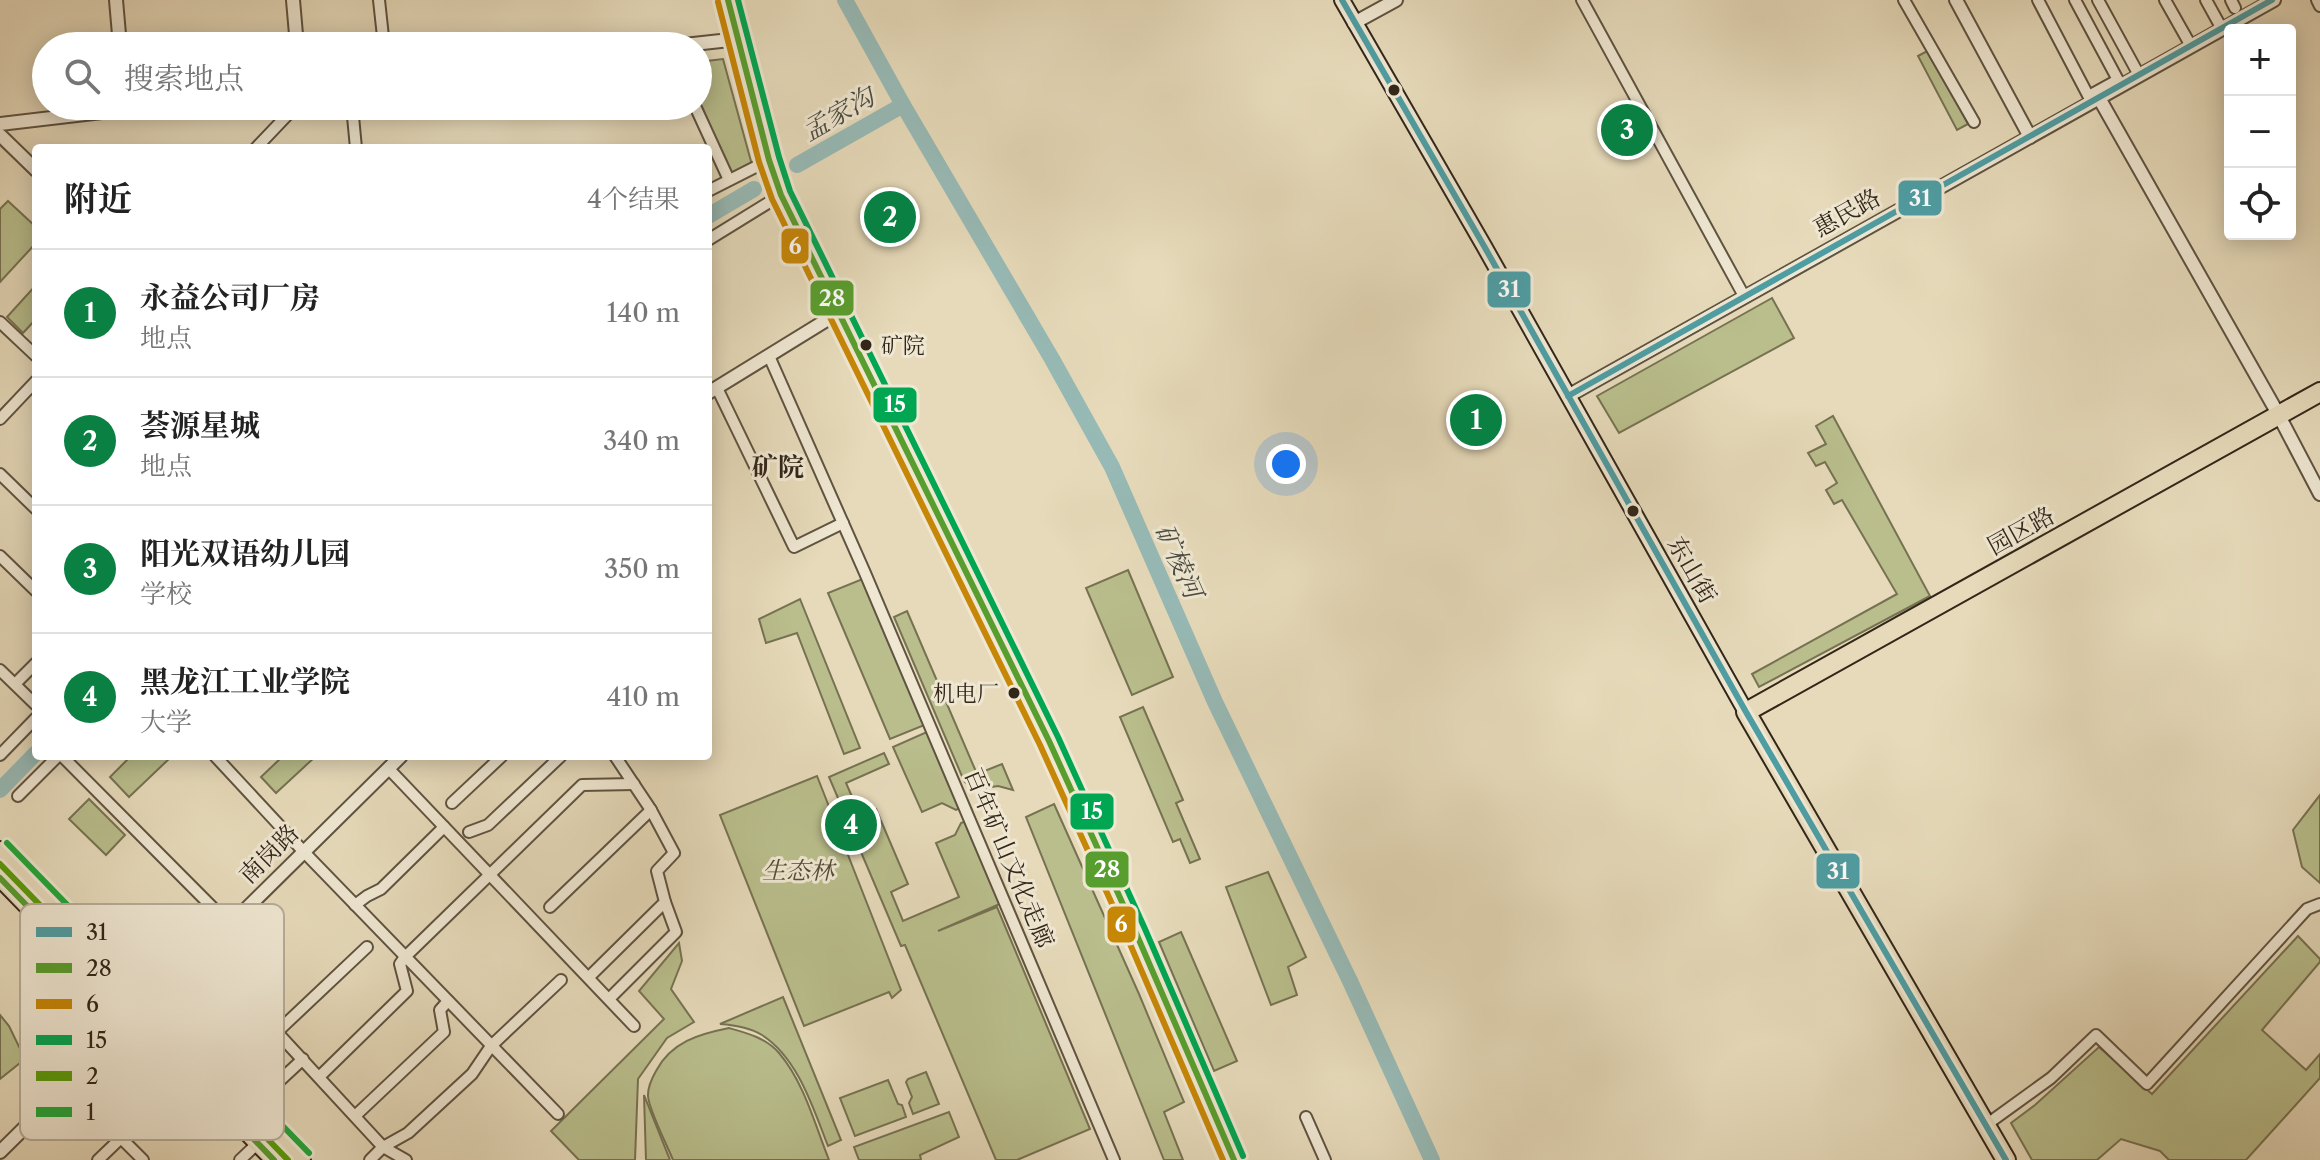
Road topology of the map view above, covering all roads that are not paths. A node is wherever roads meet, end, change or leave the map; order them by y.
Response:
1 (116, 0) edge
2 (293, 0) edge
3 (379, 0) edge
4 (728, 0) edge
5 (1342, 0) edge
6 (1396, 0) edge
7 (1582, 0) edge
8 (1904, 0) edge
9 (1956, 0) edge
10 (2038, 0) edge
11 (2075, 0) edge
12 (2098, 0) edge
13 (2165, 0) edge
14 (2206, 0) edge
15 (2273, 0) edge
16 (2317, 0) edge
17 (2320, 6) edge
18 (1354, 23) junction
19 (2222, 29) junction
20 (119, 32) edge
21 (296, 32) edge
22 (382, 32) edge
23 (739, 39) junction
24 (712, 42) edge
25 (2191, 46) junction
26 (2139, 75) junction
27 (2093, 98) junction
28 (46, 120) edge
29 (282, 120) edge
30 (353, 120) edge
31 (701, 120) edge
32 (1974, 122) dead end
33 (0, 127) edge
34 (2030, 137) junction
35 (260, 144) edge
36 (356, 144) edge
37 (711, 144) edge
38 (712, 146) edge
39 (769, 160) junction
40 (32, 165) edge
41 (729, 180) junction
42 (712, 189) edge
43 (781, 195) junction
44 (712, 238) edge
45 (1744, 296) junction
46 (838, 313) junction
47 (0, 322) edge
48 (32, 352) edge
49 (769, 356) junction
50 (32, 385) edge
51 (712, 391) edge
52 (2320, 392) edge
53 (1568, 396) junction
54 (2279, 415) junction
55 (0, 419) edge
56 (0, 474) edge
57 (2320, 494) edge
58 (32, 505) edge
59 (843, 523) junction
60 (0, 556) edge
61 (32, 587) edge
62 (32, 667) edge
63 (0, 670) edge
64 (15, 684) junction
65 (32, 701) edge
66 (1746, 712) junction
67 (32, 722) edge
68 (0, 755) edge
69 (56, 760) edge
70 (64, 760) edge
71 (219, 760) edge
72 (397, 760) edge
73 (498, 760) edge
74 (557, 760) edge
75 (618, 760) edge
76 (388, 768) junction
77 (634, 784) junction
78 (18, 796) dead end
79 (452, 803) dead end
80 (651, 810) junction
81 (444, 827) junction
82 (469, 832) dead end
83 (0, 850) edge
84 (304, 852) junction
85 (491, 875) junction
86 (0, 878) edge
87 (665, 902) junction
88 (25, 904) edge
89 (52, 904) edge
90 (209, 904) edge
91 (251, 904) edge
92 (2320, 904) edge
93 (355, 905) junction
94 (550, 907) dead end
95 (367, 947) dead end
96 (405, 957) junction
97 (589, 977) junction
98 (561, 980) dead end
99 (609, 999) junction
100 (448, 1001) junction
101 (284, 1025) edge
102 (634, 1026) dead end
103 (284, 1039) edge
104 (491, 1046) junction
105 (303, 1059) junction
106 (284, 1077) edge
107 (319, 1077) junction
108 (558, 1114) dead end
109 (355, 1116) junction
110 (1306, 1117) dead end
111 (1986, 1125) junction
112 (20, 1132) edge
113 (119, 1140) edge
114 (123, 1140) edge
115 (255, 1140) edge
116 (282, 1140) edge
117 (258, 1143) junction
118 (383, 1147) junction
119 (0, 1152) edge
120 (98, 1160) edge
121 (143, 1160) edge
122 (240, 1160) edge
123 (274, 1160) edge
124 (302, 1160) edge
125 (370, 1160) edge
126 (406, 1160) edge
127 (1114, 1160) edge
128 (1234, 1160) edge
129 (1325, 1160) edge
130 (2006, 1160) edge

1 - 20 street
2 - 21 street
3 - 22 street
4 - 23 street
5 - 18 main road, 东山街
6 - 18 street
7 - 45 street
8 - 32 street
9 - 34 street
10 - 27 street
11 - 27 street
12 - 26 street
13 - 25 street
14 - 19 street
15 - 19 street, 惠民路
16 - 17 street
18 - 53 main road, 东山街
19 - 25 street, 惠民路
23 - 24 street
23 - 39 street
25 - 26 street, 惠民路
26 - 27 street, 惠民路
27 - 34 street, 惠民路
27 - 54 street
28 - 33 street
29 - 35 street
30 - 36 street
31 - 37 street
33 - 40 street
34 - 45 street, 惠民路
38 - 41 street
39 - 41 street
39 - 43 street
41 - 42 street
43 - 44 street
43 - 46 street
45 - 53 street, 惠民路
46 - 49 street
46 - 128 street
47 - 48 street
49 - 51 street
49 - 59 street, 百年矿山文化走廊
50 - 55 street
51 - 59 street
52 - 54 highway, 园区路
53 - 66 main road, 东山街
54 - 57 street
54 - 66 highway, 园区路
56 - 58 street
59 - 127 street, 百年矿山文化走廊
60 - 61 street
62 - 64 street
63 - 64 street
64 - 65 street
66 - 111 highway, 东山街
67 - 68 street
69 - 78 street
70 - 90 street
71 - 84 street
72 - 76 street, 南岗路
73 - 79 street
74 - 82 street
75 - 77 street
76 - 81 street
76 - 84 street, 南岗路
77 - 80 street
77 - 85 street
80 - 87 street
80 - 94 street
81 - 85 street
81 - 93 street
83 - 89 main road
84 - 91 street, 南岗路
84 - 93 street
85 - 96 street
85 - 97 street
86 - 88 main road
87 - 97 street
87 - 99 street
92 - 111 street
93 - 96 street
95 - 101 street
96 - 100 street
96 - 107 street
97 - 99 street
98 - 104 street
99 - 102 street
100 - 104 street
100 - 109 street
103 - 105 street
104 - 108 street
104 - 118 street
105 - 106 street
105 - 107 street
107 - 109 street
109 - 118 street
110 - 129 street
111 - 130 highway, 东山街
112 - 119 street, 南岗路
113 - 120 street
114 - 121 street
115 - 117 main road
116 - 124 main road
117 - 122 street
117 - 123 main road
118 - 125 street
118 - 126 street

